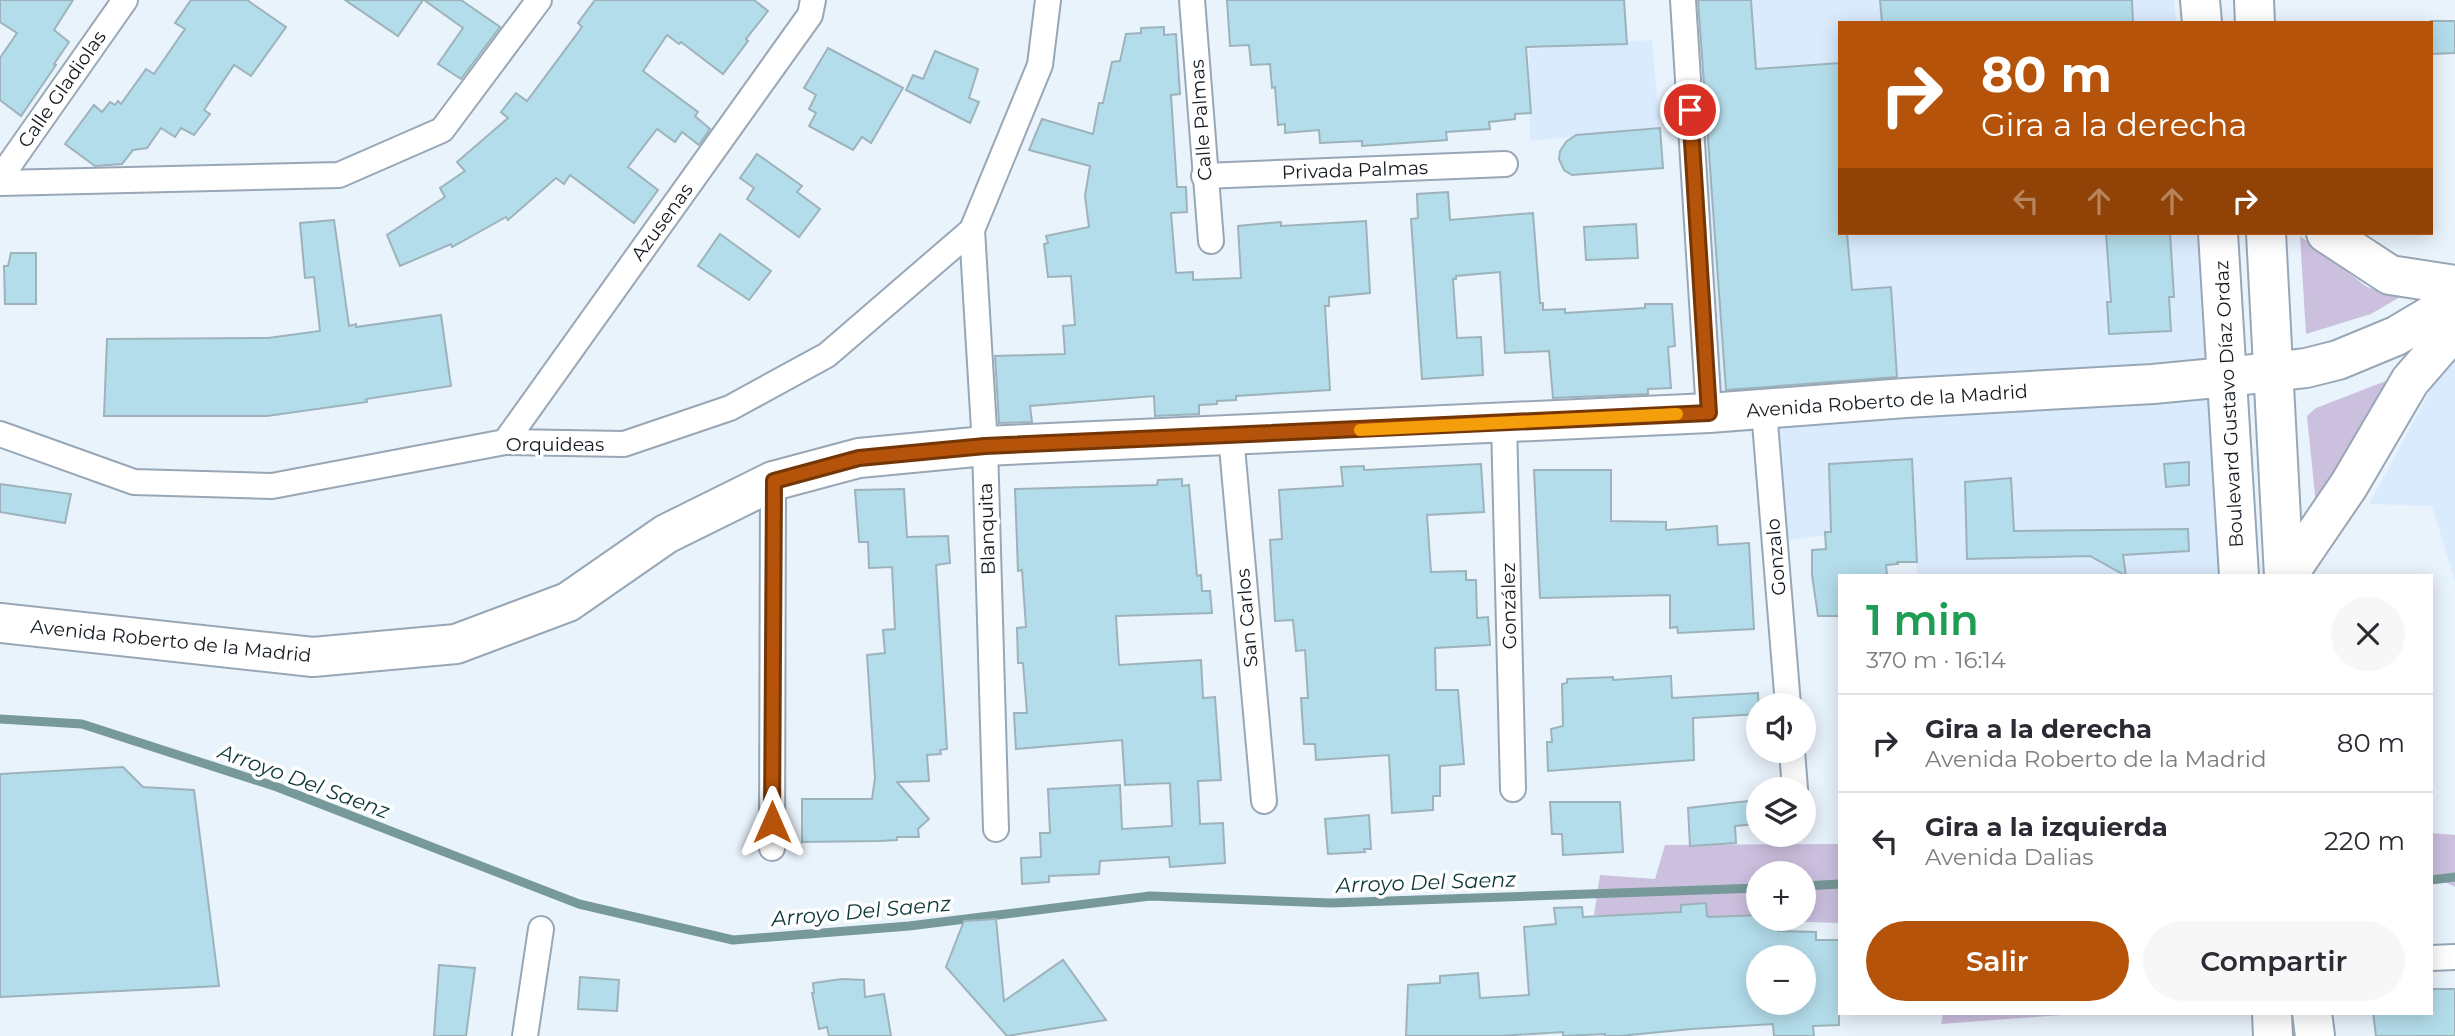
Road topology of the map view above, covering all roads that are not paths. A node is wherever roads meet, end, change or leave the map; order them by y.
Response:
1 (125, 0) edge
2 (539, 0) edge
3 (813, 0) edge
4 (1048, 0) edge
5 (1192, 0) edge
6 (1683, 0) edge
7 (2200, 0) edge
8 (2253, 0) edge
9 (2202, 21) edge
10 (2255, 21) edge
11 (1505, 164) dead end
12 (1204, 176) junction
13 (0, 180) edge
14 (972, 230) junction
15 (2218, 235) edge
16 (2266, 235) edge
17 (2329, 235) edge
18 (1211, 241) dead end
19 (2455, 285) edge
20 (2455, 300) edge
21 (2455, 329) edge
22 (2273, 372) junction
23 (2226, 377) junction
24 (1764, 410) junction
25 (1709, 413) junction
26 (1504, 423) junction
27 (0, 434) edge
28 (1231, 436) junction
29 (505, 442) junction
30 (985, 446) junction
31 (774, 481) junction
32 (2239, 574) edge
33 (2286, 574) edge
34 (2287, 574) edge
35 (0, 623) edge
36 (1787, 693) edge
37 (1513, 789) dead end
38 (1264, 801) dead end
39 (996, 829) dead end
40 (772, 848) dead end
41 (541, 929) dead end
42 (2455, 957) edge
43 (2433, 958) edge
44 (2272, 1015) edge
45 (2312, 1015) edge
46 (525, 1036) edge
47 (2273, 1036) edge
48 (2315, 1036) edge

1 - 13 street, Calle Gladiolas
2 - 13 street
3 - 29 street, Azusenas
4 - 14 street
5 - 12 street, Calle Palmas
6 - 25 street
7 - 9 main road
8 - 10 main road
11 - 12 street, Privada Palmas
12 - 18 street, Calle Palmas
14 - 29 street, Orquideas
14 - 30 street, Blanquita
15 - 23 main road, Boulevard Gustavo Díaz Ordaz
16 - 22 main road
17 - 19 main road
20 - 22 main road, Avenida Roberto de la Madrid
21 - 34 main road
22 - 23 main road, Avenida Roberto de la Madrid
22 - 33 main road
23 - 24 main road, Avenida Roberto de la Madrid
23 - 32 main road, Boulevard Gustavo Díaz Ordaz
24 - 25 main road, Avenida Roberto de la Madrid
24 - 36 street, Gonzalo
25 - 26 main road, Avenida Roberto de la Madrid
26 - 28 main road, Avenida Roberto de la Madrid
26 - 37 street, González
27 - 29 street, Orquideas
28 - 30 main road, Avenida Roberto de la Madrid
28 - 38 street, San Carlos
30 - 31 main road, Avenida Roberto de la Madrid
30 - 39 street, Blanquita
31 - 35 main road, Avenida Roberto de la Madrid
31 - 40 street
41 - 46 street
42 - 43 street
44 - 47 main road
45 - 48 main road

